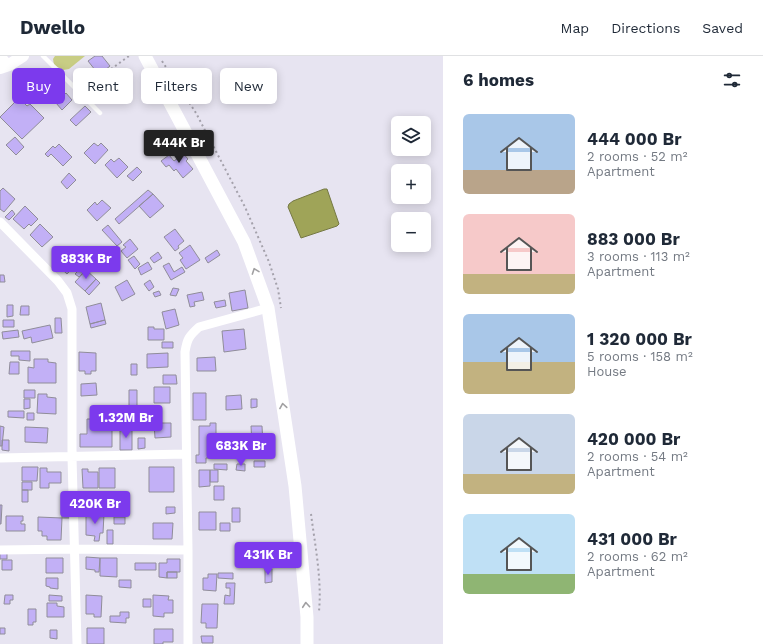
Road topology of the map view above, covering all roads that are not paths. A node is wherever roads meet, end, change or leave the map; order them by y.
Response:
1 (23, 56) edge
2 (43, 56) edge
3 (145, 56) edge
4 (3, 63) edge
5 (100, 113) dead end
6 (0, 222) edge
7 (268, 308) junction
8 (186, 454) junction
9 (72, 457) junction
10 (0, 458) edge
11 (74, 549) junction
12 (0, 550) edge
13 (188, 550) junction
14 (77, 644) edge
15 (188, 644) edge
16 (307, 644) edge

1 - 4 street
2 - 5 lane
7 -> 3 main road
6 - 9 street
7 - 8 street
16 -> 7 main road
8 - 9 street
8 - 13 street
9 - 10 street
9 - 11 street
11 - 12 street
11 - 13 street
11 - 14 street
13 - 15 street

